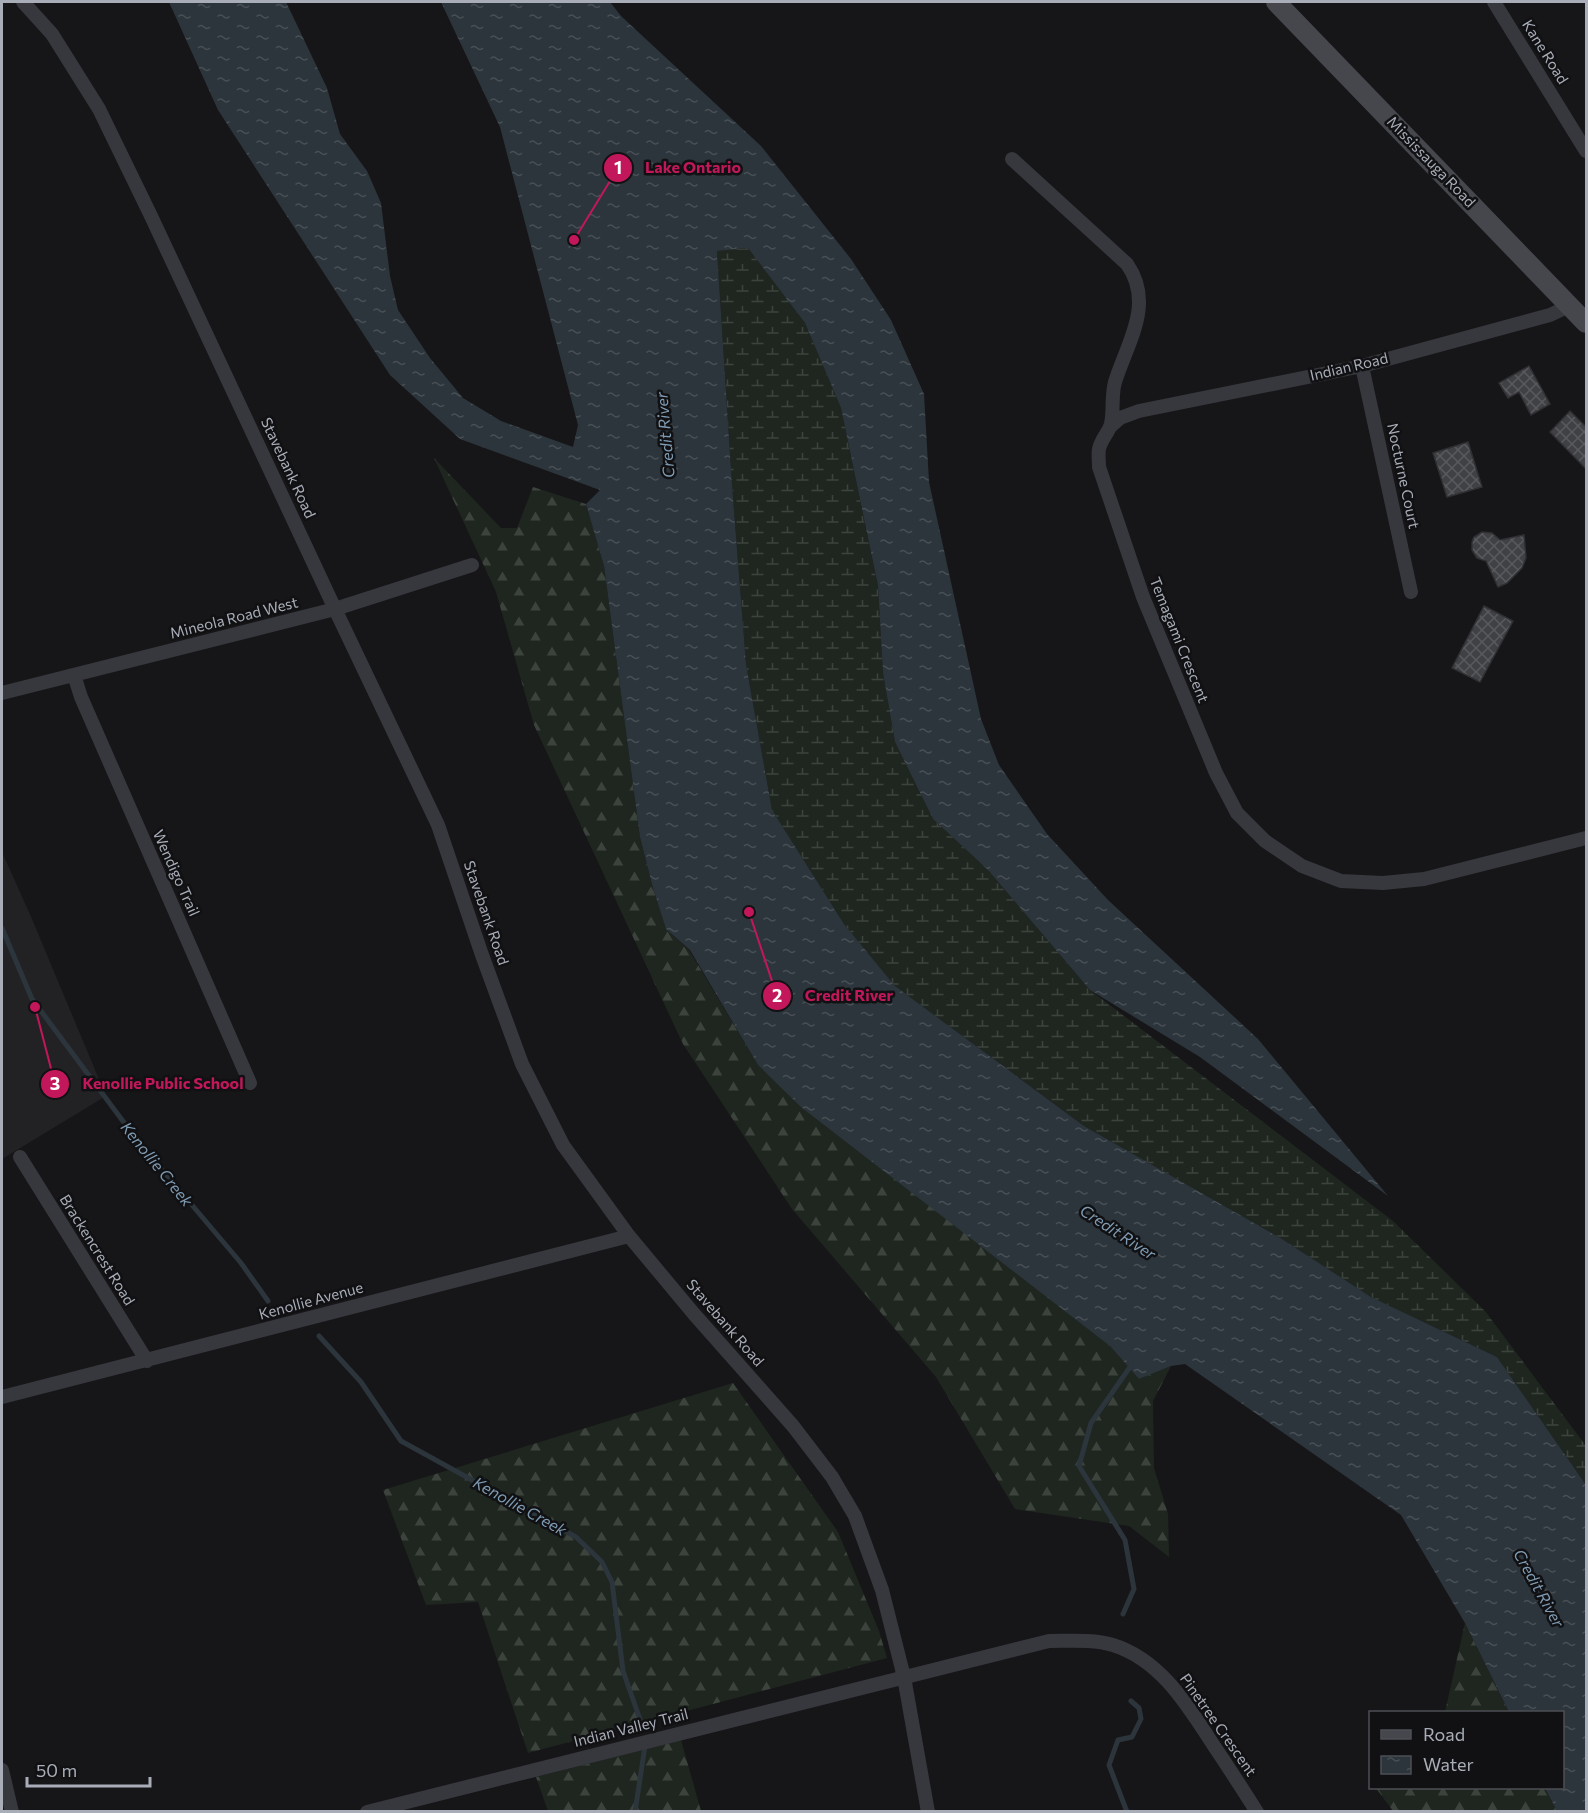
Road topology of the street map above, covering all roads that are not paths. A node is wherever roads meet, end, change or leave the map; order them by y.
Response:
1 (23, 2) edge
2 (1276, 2) edge
3 (1494, 2) edge
4 (1587, 151) edge
5 (1012, 159) dead end
6 (1578, 302) edge
7 (1587, 323) edge
8 (1362, 366) junction
9 (1111, 426) junction
10 (472, 566) dead end
11 (1411, 592) dead end
12 (335, 609) junction
13 (74, 675) junction
14 (2, 693) edge
15 (1587, 838) edge
16 (250, 1083) dead end
17 (20, 1157) dead end
18 (629, 1236) junction
19 (147, 1361) junction
20 (2, 1397) edge
21 (904, 1677) junction
22 (2, 1770) edge
23 (12, 1812) edge
24 (367, 1812) edge
25 (928, 1812) edge
26 (1257, 1812) edge

1 - 12 street, Stavebank Road
2 - 6 main road, Mississauga Road
3 - 4 street, Kane Road
5 - 9 street, Temagami Crescent
6 - 7 main road, Mississauga Road
6 - 8 street, Indian Road
8 - 9 street, Indian Road
8 - 11 street, Nocturne Court
9 - 15 street, Temagami Crescent
10 - 12 street, Mineola Road West
12 - 13 street, Mineola Road West
12 - 18 street, Stavebank Road
13 - 14 street, Mineola Road West
13 - 16 street, Wendigo Trail
17 - 19 street, Brackencrest Road
18 - 19 street, Kenollie Avenue
18 - 21 street, Stavebank Road
19 - 20 street, Kenollie Avenue
21 - 24 street, Indian Valley Trail
21 - 25 street, Stavebank Road
21 - 26 street, Pinetree Crescent
22 - 23 street

